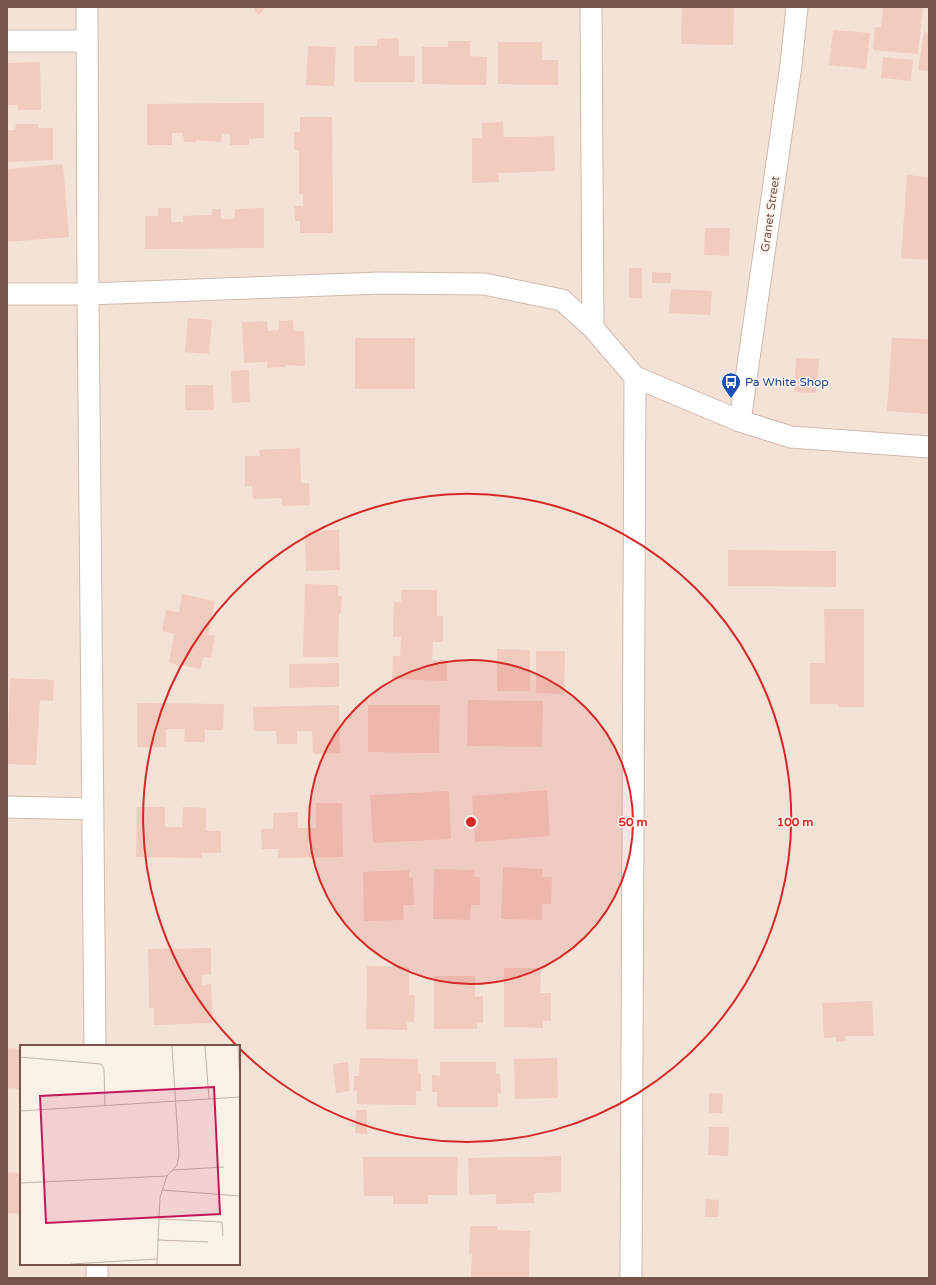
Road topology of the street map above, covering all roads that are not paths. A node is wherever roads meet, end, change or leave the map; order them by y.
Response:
1 (87, 7) edge
2 (591, 7) edge
3 (797, 7) edge
4 (7, 41) edge
5 (87, 41) junction
6 (7, 294) edge
7 (88, 294) junction
8 (593, 328) junction
9 (636, 377) junction
10 (740, 421) junction
11 (929, 447) edge
12 (7, 807) edge
13 (93, 809) junction
14 (95, 1045) edge
15 (97, 1265) edge
16 (97, 1278) edge
17 (631, 1278) edge

1 - 5 street
2 - 8 street
3 - 10 street, Granet Street
4 - 5 street
5 - 7 street
6 - 7 street
7 - 8 street
7 - 13 street
8 - 9 street
9 - 10 street
9 - 17 street
10 - 11 street
12 - 13 street
13 - 14 street
15 - 16 street

